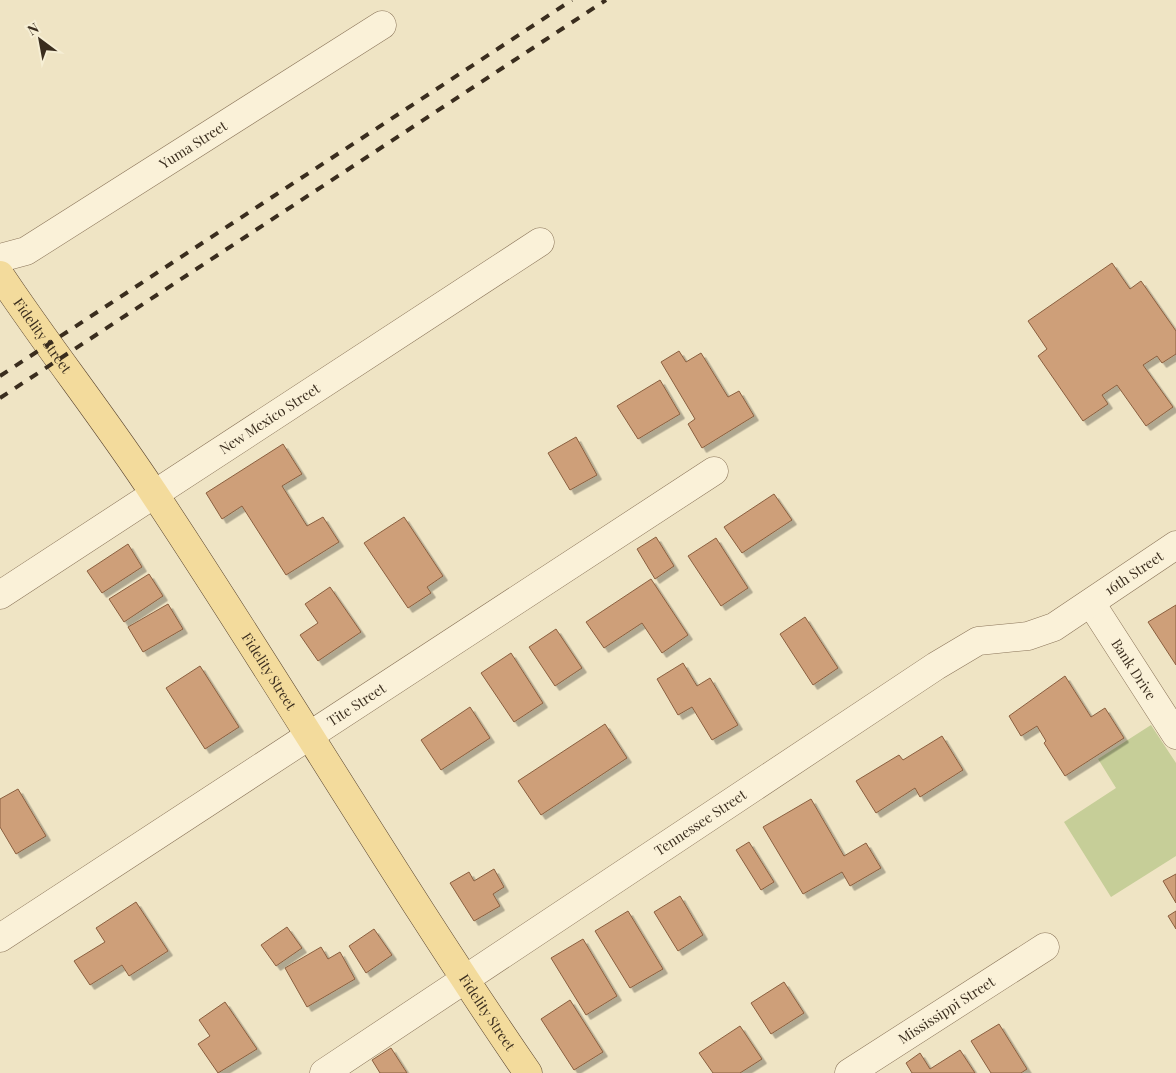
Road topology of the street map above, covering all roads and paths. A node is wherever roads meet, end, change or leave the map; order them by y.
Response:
1 (382, 25) dead end
2 (540, 242) dead end
3 (0, 258) edge
4 (0, 275) edge
5 (714, 471) dead end
6 (154, 493) junction
7 (1176, 545) edge
8 (0, 595) edge
9 (1090, 603) junction
10 (310, 735) junction
11 (1176, 735) edge
12 (0, 938) edge
13 (1045, 947) dead end
14 (465, 981) junction
15 (324, 1073) edge
16 (528, 1073) edge
17 (849, 1073) edge

1 - 3 street, Yuma Street
2 - 6 street, New Mexico Street
4 - 6 main road, Fidelity Street
5 - 10 street, Tite Street
6 - 8 street, New Mexico Street
6 - 10 main road, Fidelity Street
7 - 9 street, 16th Street
9 - 11 street, Bank Drive
9 - 14 street, Tennessee Street
10 - 12 street, Tite Street
10 - 14 main road, Fidelity Street
13 - 17 street, Mississippi Street
14 - 15 street, Tennessee Street
14 - 16 main road, Fidelity Street

